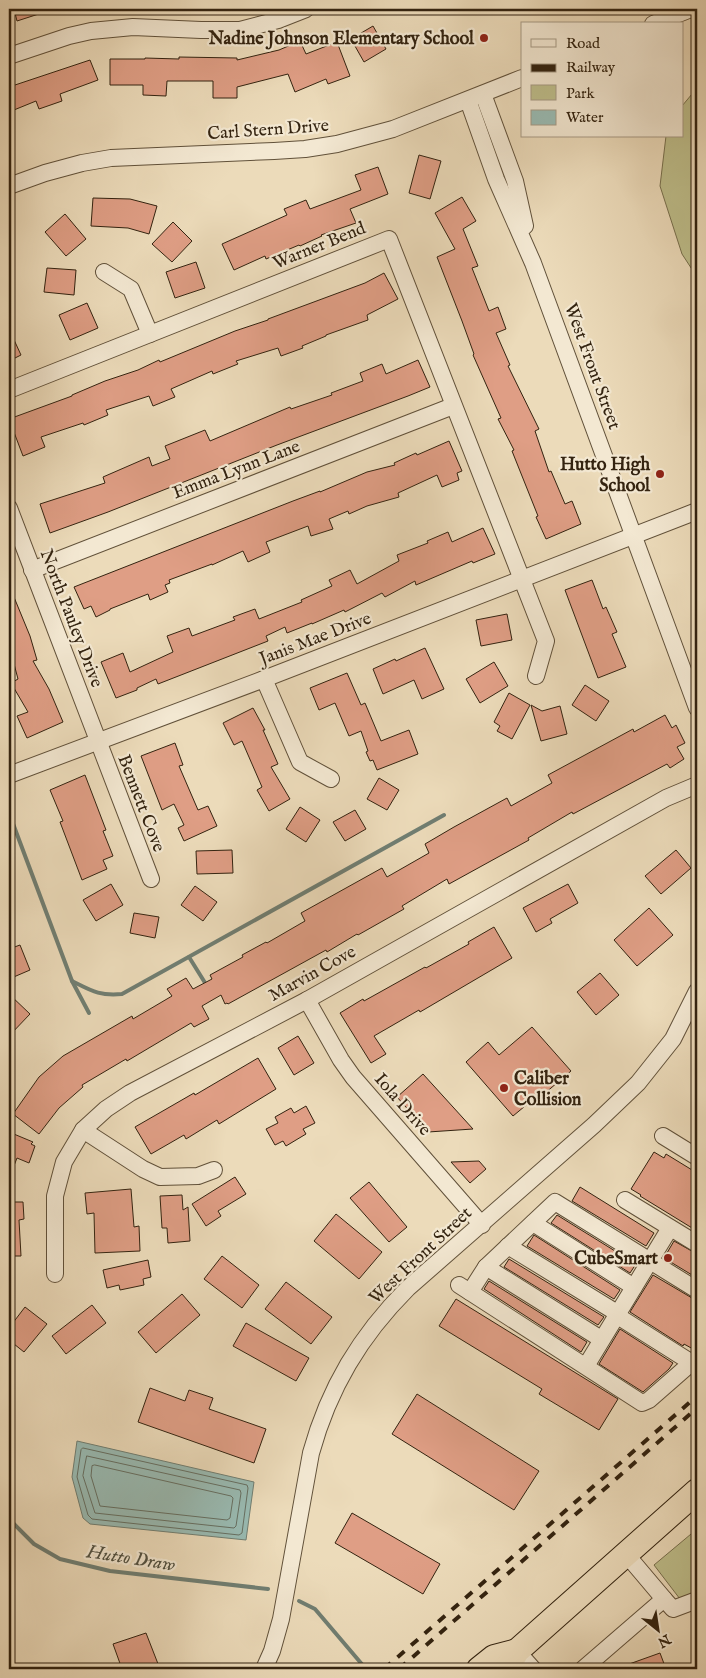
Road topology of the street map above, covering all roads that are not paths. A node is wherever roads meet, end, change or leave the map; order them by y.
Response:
1 (306, 9) edge
2 (691, 9) edge
3 (658, 22) edge
4 (9, 56) edge
5 (521, 78) edge
6 (484, 94) junction
7 (468, 100) junction
8 (9, 186) edge
9 (533, 262) junction
10 (104, 272) dead end
11 (150, 334) junction
12 (9, 390) edge
13 (453, 406) junction
14 (9, 508) edge
15 (697, 511) edge
16 (635, 536) junction
17 (32, 570) junction
18 (521, 579) junction
19 (536, 676) dead end
20 (264, 679) junction
21 (697, 708) edge
22 (97, 742) junction
23 (9, 775) edge
24 (331, 779) dead end
25 (697, 785) edge
26 (150, 879) dead end
27 (697, 991) edge
28 (307, 1000) junction
29 (83, 1130) junction
30 (663, 1136) dead end
31 (697, 1157) edge
32 (214, 1170) dead end
33 (624, 1200) dead end
34 (533, 1223) junction
35 (482, 1225) junction
36 (670, 1228) junction
37 (697, 1244) edge
38 (508, 1246) junction
39 (649, 1261) junction
40 (486, 1267) junction
41 (55, 1274) dead end
42 (634, 1286) junction
43 (697, 1290) edge
44 (617, 1314) junction
45 (601, 1339) junction
46 (694, 1361) edge
47 (586, 1366) junction
48 (697, 1492) edge
49 (626, 1554) junction
50 (664, 1599) junction
51 (697, 1600) edge
52 (512, 1660) edge
53 (264, 1669) edge
54 (479, 1669) edge
55 (533, 1669) edge
56 (582, 1669) edge

1 - 4 street
2 - 3 street
5 - 6 street, Carl Stern Drive
6 - 7 street, Carl Stern Drive
6 - 9 street, West Front Street
7 - 8 street, Carl Stern Drive
7 - 9 street, West Front Street
9 - 16 street, West Front Street
10 - 11 street
11 - 12 street, Warner Bend
11 - 13 street, Warner Bend
13 - 17 street, Emma Lynn Lane
13 - 18 street, Warner Bend
14 - 17 street, North Pauley Drive
15 - 16 street, Janis Mae Drive
16 - 18 street, Janis Mae Drive
16 - 21 street, West Front Street
17 - 22 street, North Pauley Drive
18 - 19 street, Warner Bend
18 - 20 street, Janis Mae Drive
20 - 22 street, Janis Mae Drive
20 - 24 street
22 - 23 street, Janis Mae Drive
22 - 26 street, Bennett Cove
25 - 28 street, Marvin Cove
27 - 35 street, West Front Street
28 - 29 street, Marvin Cove
28 - 35 street, Iola Drive
29 - 32 street
29 - 41 street, Marvin Cove
30 - 31 street
33 - 36 street
34 - 38 street
34 - 39 street
34 - 42 street
35 - 53 street, West Front Street
36 - 37 street
36 - 39 street
38 - 40 street
38 - 44 street
39 - 42 street
39 - 43 street
40 - 45 street
40 - 47 street
42 - 44 street
44 - 45 street
44 - 46 street
45 - 47 street
46 - 47 street
48 - 49 highway
49 - 50 street
49 - 52 highway
50 - 51 street
50 - 56 street
52 - 54 highway
52 - 55 street

